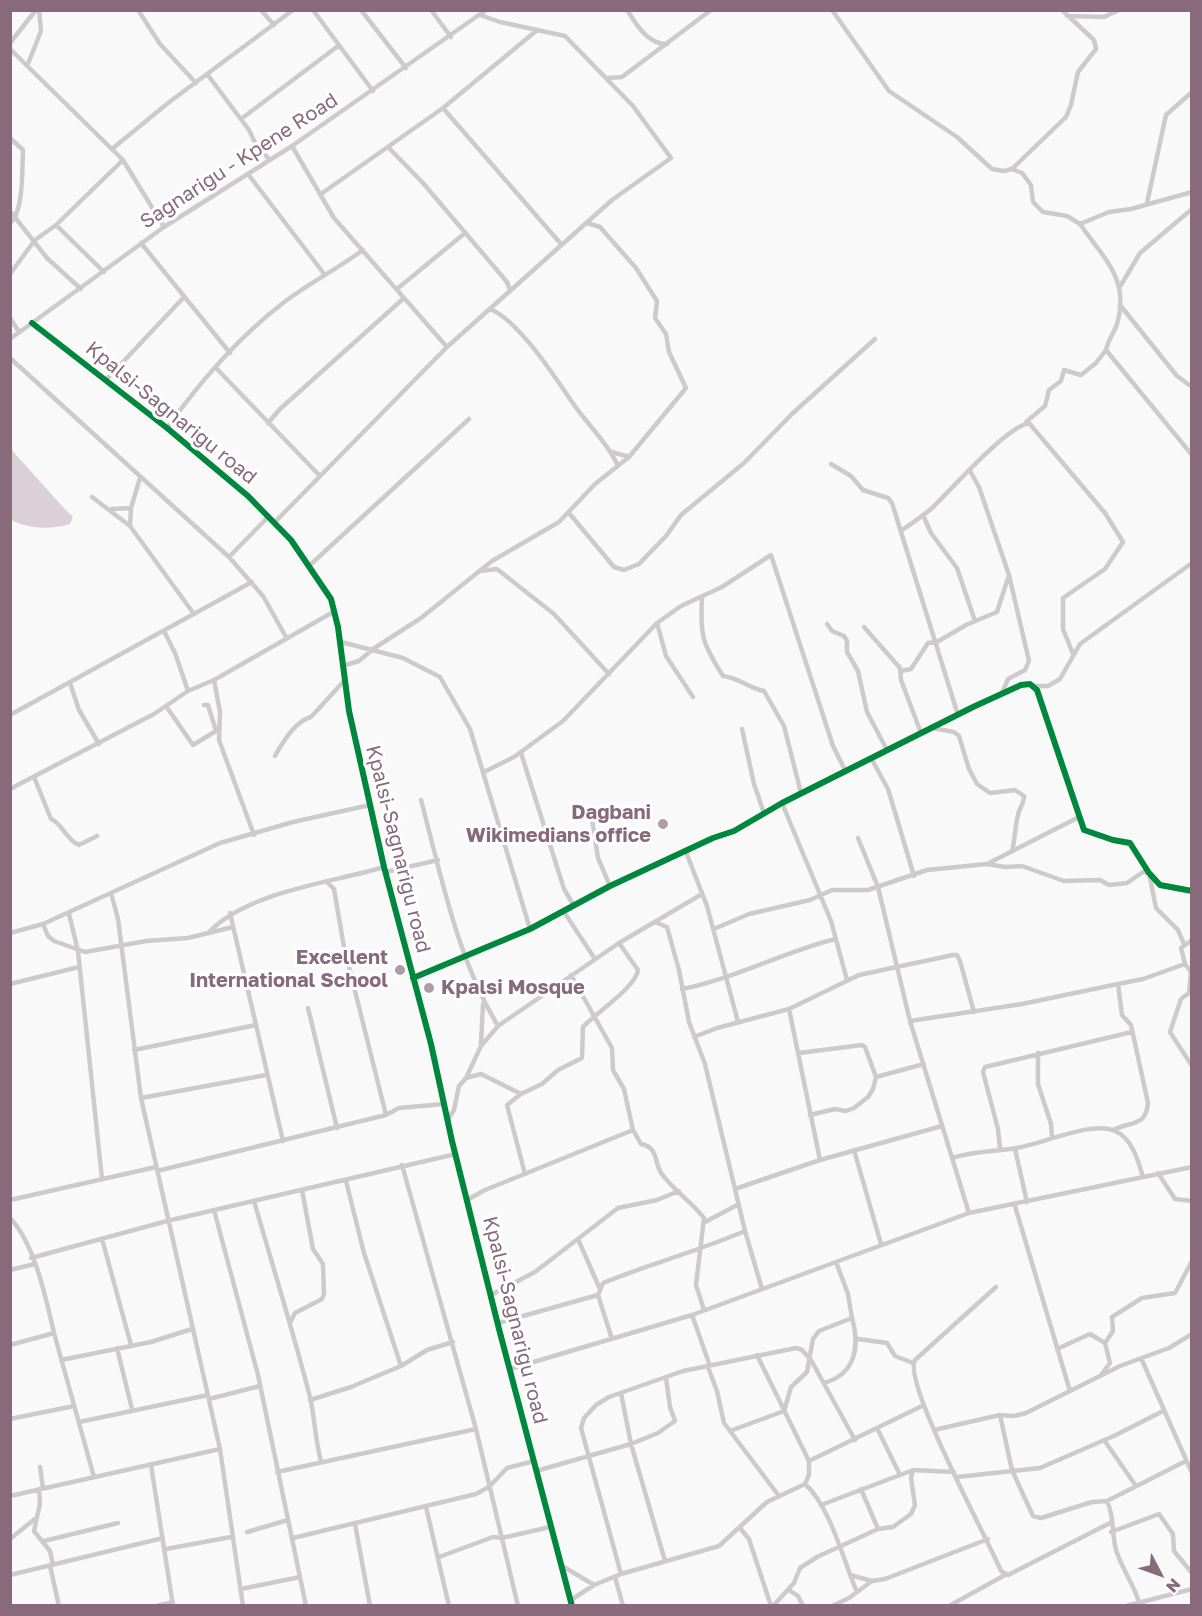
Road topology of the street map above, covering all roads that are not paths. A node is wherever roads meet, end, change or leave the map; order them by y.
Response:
1 (37, 10) edge
2 (138, 10) edge
3 (261, 10) edge
4 (293, 10) edge
5 (313, 10) edge
6 (361, 10) edge
7 (431, 10) edge
8 (486, 10) edge
9 (627, 10) edge
10 (711, 10) edge
11 (832, 10) edge
12 (1062, 10) edge
13 (1119, 10) edge
14 (480, 15) junction
15 (1066, 15) junction
16 (274, 25) junction
17 (537, 31) junction
18 (451, 36) junction
19 (10, 43) edge
20 (668, 44) junction
21 (338, 46) junction
22 (10, 49) edge
23 (28, 64) junction
24 (406, 68) junction
25 (207, 74) junction
26 (608, 78) junction
27 (196, 83) junction
28 (373, 91) junction
29 (1191, 92) edge
30 (442, 108) junction
31 (241, 119) junction
32 (10, 138) edge
33 (291, 146) junction
34 (389, 148) junction
35 (112, 149) junction
36 (123, 160) junction
37 (270, 160) junction
38 (1012, 169) junction
39 (248, 174) junction
40 (1191, 192) edge
41 (321, 194) junction
42 (1147, 204) junction
43 (1191, 209) edge
44 (10, 211) edge
45 (17, 218) junction
46 (10, 223) edge
47 (586, 223) junction
48 (1080, 224) junction
49 (56, 225) junction
50 (164, 227) junction
51 (465, 233) junction
52 (35, 240) junction
53 (141, 243) junction
54 (561, 244) junction
55 (363, 250) junction
56 (104, 272) junction
57 (10, 274) edge
58 (325, 275) junction
59 (1120, 285) junction
60 (81, 289) junction
61 (397, 289) junction
62 (510, 290) junction
63 (183, 297) junction
64 (404, 298) junction
65 (1120, 304) junction
66 (490, 309) junction
67 (10, 318) edge
68 (32, 323) junction
69 (19, 332) junction
70 (10, 339) edge
71 (875, 339) dead end
72 (447, 347) junction
73 (1106, 350) junction
74 (230, 353) junction
75 (10, 358) edge
76 (216, 369) junction
77 (106, 380) junction
78 (1191, 387) edge
79 (469, 419) dead end
80 (268, 423) junction
81 (1024, 424) junction
82 (167, 428) junction
83 (1191, 451) edge
84 (612, 452) junction
85 (629, 457) junction
86 (831, 465) dead end
87 (618, 466) junction
88 (970, 471) junction
89 (320, 476) junction
90 (140, 478) junction
91 (92, 497) dead end
92 (106, 508) junction
93 (131, 508) junction
94 (569, 513) junction
95 (923, 515) junction
96 (269, 516) junction
97 (275, 522) junction
98 (130, 526) junction
99 (902, 530) junction
100 (229, 558) junction
101 (1191, 563) edge
102 (310, 565) junction
103 (477, 572) junction
104 (1009, 575) junction
105 (252, 582) junction
106 (702, 597) junction
107 (335, 610) junction
108 (194, 614) junction
109 (975, 621) junction
110 (657, 622) junction
111 (827, 624) dead end
112 (864, 627) dead end
113 (164, 631) junction
114 (286, 637) junction
115 (340, 642) junction
116 (937, 642) junction
117 (370, 651) junction
118 (1072, 654) junction
119 (342, 666) junction
120 (902, 671) junction
121 (609, 674) junction
122 (214, 680) junction
123 (344, 681) junction
124 (70, 683) junction
125 (1034, 686) junction
126 (188, 691) junction
127 (1002, 693) junction
128 (693, 697) dead end
129 (166, 705) junction
130 (204, 705) dead end
131 (10, 715) edge
132 (958, 715) junction
133 (932, 728) junction
134 (742, 729) dead end
135 (921, 733) junction
136 (99, 744) junction
137 (887, 750) junction
138 (521, 753) junction
139 (275, 756) dead end
140 (871, 758) junction
141 (845, 770) junction
142 (484, 772) junction
143 (34, 777) junction
144 (10, 789) edge
145 (801, 793) junction
146 (421, 800) dead end
147 (782, 803) junction
148 (370, 805) junction
149 (764, 813) junction
150 (1079, 817) junction
151 (592, 819) dead end
152 (254, 834) junction
153 (97, 836) dead end
154 (858, 838) dead end
155 (1012, 851) junction
156 (686, 852) junction
157 (438, 860) junction
158 (987, 864) junction
159 (385, 869) junction
160 (1149, 873) junction
161 (914, 876) junction
162 (337, 881) junction
163 (327, 882) junction
164 (610, 886) junction
165 (878, 887) junction
166 (334, 889) junction
167 (1191, 891) edge
168 (111, 893) junction
169 (821, 893) junction
170 (702, 894) junction
171 (574, 906) junction
172 (564, 912) junction
173 (230, 913) junction
174 (69, 914) junction
175 (655, 922) junction
176 (43, 924) junction
177 (233, 927) junction
178 (530, 929) junction
179 (714, 929) junction
180 (208, 932) junction
181 (10, 933) edge
182 (835, 939) junction
183 (1191, 940) edge
184 (619, 943) junction
185 (1184, 944) junction
186 (120, 946) junction
187 (78, 951) junction
188 (465, 954) junction
189 (595, 959) junction
190 (1185, 964) junction
191 (898, 966) junction
192 (79, 967) junction
193 (726, 974) junction
194 (571, 975) junction
195 (412, 978) junction
196 (847, 980) junction
197 (10, 984) edge
198 (1118, 984) junction
199 (682, 989) junction
200 (483, 1002) junction
201 (308, 1008) dead end
202 (789, 1010) junction
203 (974, 1012) junction
204 (594, 1017) junction
205 (910, 1021) junction
206 (738, 1022) junction
207 (256, 1025) junction
208 (498, 1026) junction
209 (1132, 1032) junction
210 (694, 1037) junction
211 (481, 1046) junction
212 (134, 1050) junction
213 (799, 1053) junction
214 (1038, 1053) junction
215 (924, 1064) junction
216 (1191, 1066) edge
217 (266, 1075) junction
218 (876, 1077) junction
219 (466, 1078) junction
220 (521, 1094) junction
221 (141, 1098) junction
222 (444, 1104) junction
223 (386, 1115) junction
224 (810, 1115) junction
225 (448, 1120) junction
226 (942, 1126) junction
227 (338, 1128) junction
228 (633, 1130) junction
229 (1113, 1130) junction
230 (1053, 1137) junction
231 (283, 1141) junction
232 (1000, 1148) junction
233 (1015, 1149) junction
234 (854, 1150) junction
235 (456, 1154) junction
236 (952, 1158) junction
237 (820, 1160) junction
238 (402, 1166) junction
239 (1191, 1167) edge
240 (156, 1169) junction
241 (1158, 1173) junction
242 (525, 1174) junction
243 (1143, 1176) junction
244 (102, 1179) junction
245 (346, 1181) junction
246 (735, 1189) junction
247 (302, 1190) junction
248 (679, 1191) junction
249 (10, 1200) edge
250 (467, 1200) junction
251 (254, 1201) junction
252 (1191, 1201) edge
253 (1027, 1202) junction
254 (739, 1204) junction
255 (1015, 1206) junction
256 (214, 1210) junction
257 (969, 1213) junction
258 (10, 1218) edge
259 (167, 1221) junction
260 (705, 1222) junction
261 (745, 1230) junction
262 (102, 1239) junction
263 (578, 1239) junction
264 (881, 1244) junction
265 (698, 1251) junction
266 (31, 1258) junction
267 (1191, 1261) edge
268 (836, 1262) junction
269 (35, 1264) junction
270 (10, 1270) edge
271 (599, 1287) junction
272 (996, 1287) dead end
273 (762, 1289) junction
274 (491, 1295) junction
275 (598, 1295) junction
276 (704, 1310) junction
277 (692, 1315) junction
278 (852, 1318) junction
279 (291, 1322) junction
280 (498, 1323) junction
281 (192, 1329) junction
282 (54, 1334) junction
283 (1191, 1334) edge
284 (612, 1339) junction
285 (858, 1339) junction
286 (453, 1342) junction
287 (1105, 1343) junction
288 (10, 1345) edge
289 (131, 1346) junction
290 (117, 1348) junction
291 (1057, 1349) junction
292 (757, 1355) junction
293 (1141, 1358) junction
294 (61, 1360) junction
295 (811, 1360) junction
296 (913, 1363) junction
297 (401, 1366) junction
298 (709, 1366) junction
299 (510, 1369) junction
300 (1100, 1377) junction
301 (666, 1378) junction
302 (824, 1383) junction
303 (260, 1386) junction
304 (1070, 1391) junction
305 (621, 1393) junction
306 (209, 1397) junction
307 (310, 1400) junction
308 (74, 1406) junction
309 (922, 1406) junction
310 (132, 1409) junction
311 (784, 1411) junction
312 (1163, 1411) junction
313 (1000, 1415) junction
314 (10, 1419) edge
315 (79, 1422) junction
316 (877, 1428) junction
317 (476, 1429) junction
318 (934, 1430) junction
319 (730, 1431) junction
320 (855, 1440) junction
321 (1104, 1440) junction
322 (631, 1444) junction
323 (220, 1449) junction
324 (588, 1455) junction
325 (321, 1461) junction
326 (534, 1461) junction
327 (809, 1461) junction
328 (1186, 1461) junction
329 (151, 1465) junction
330 (40, 1467) dead end
331 (913, 1470) junction
332 (1012, 1470) junction
333 (536, 1471) junction
334 (277, 1472) junction
335 (954, 1472) junction
336 (1191, 1473) edge
337 (900, 1475) junction
338 (94, 1477) junction
339 (957, 1477) junction
340 (805, 1484) junction
341 (1136, 1486) junction
342 (489, 1487) junction
343 (41, 1488) junction
344 (861, 1489) junction
345 (10, 1496) edge
346 (779, 1496) junction
347 (1107, 1501) junction
348 (821, 1506) junction
349 (426, 1507) junction
350 (37, 1517) junction
351 (288, 1520) junction
352 (1112, 1522) junction
353 (118, 1523) dead end
354 (355, 1524) junction
355 (550, 1527) junction
356 (740, 1528) junction
357 (878, 1529) junction
358 (247, 1532) dead end
359 (1111, 1532) junction
360 (231, 1537) junction
361 (163, 1538) junction
362 (292, 1538) junction
363 (502, 1538) junction
364 (10, 1539) edge
365 (988, 1539) junction
366 (44, 1541) junction
367 (839, 1547) junction
368 (166, 1549) junction
369 (439, 1557) junction
370 (665, 1562) junction
371 (52, 1566) junction
372 (564, 1567) junction
373 (1191, 1573) edge
374 (621, 1574) junction
375 (10, 1575) edge
376 (850, 1575) junction
377 (1005, 1575) junction
378 (300, 1577) junction
379 (615, 1577) junction
380 (872, 1581) junction
381 (594, 1585) junction
382 (1191, 1588) edge
383 (241, 1589) junction
384 (789, 1590) junction
385 (856, 1590) junction
386 (1158, 1597) junction
387 (572, 1602) edge
388 (1139, 1602) junction
389 (173, 1604) edge
390 (59, 1605) edge
391 (156, 1605) edge
392 (243, 1605) edge
393 (306, 1605) edge
394 (370, 1605) edge
395 (450, 1605) edge
396 (518, 1605) edge
397 (623, 1605) edge
398 (772, 1605) edge
399 (803, 1605) edge
400 (834, 1605) edge
401 (949, 1605) edge
402 (1126, 1605) edge
403 (1160, 1605) edge

1 - 19 street
1 - 23 street
2 - 27 street
3 - 16 street
4 - 16 street
5 - 21 street
6 - 24 street
7 - 18 street
8 - 14 street, Sagnarigu - Kpene Road
9 - 20 street
10 - 20 street
11 - 38 street
12 - 15 street
13 - 15 street
14 - 17 street
14 - 18 street, Sagnarigu - Kpene Road
15 - 38 street
16 - 25 street
17 - 26 street
17 - 30 street
18 - 24 street, Sagnarigu - Kpene Road
20 - 26 street
21 - 28 street
21 - 31 street
22 - 23 street
23 - 35 street
24 - 28 street, Sagnarigu - Kpene Road
25 - 27 street
25 - 31 street
26 - 47 street
27 - 35 street
28 - 33 street, Sagnarigu - Kpene Road
29 - 42 street
30 - 34 street
30 - 54 street
31 - 37 street
32 - 45 street
33 - 37 street, Sagnarigu - Kpene Road
33 - 41 street
34 - 41 street
34 - 51 street
35 - 36 street
36 - 49 street
36 - 50 street
37 - 39 street, Sagnarigu - Kpene Road
38 - 48 street
39 - 50 street, Sagnarigu - Kpene Road
39 - 58 street
40 - 42 street
41 - 55 street
42 - 48 street
43 - 59 street
44 - 45 street
45 - 46 street
45 - 52 street
47 - 54 street
47 - 85 street
48 - 59 street
49 - 52 street
49 - 56 street
50 - 53 street, Sagnarigu - Kpene Road
51 - 61 street
51 - 62 street
52 - 57 street
52 - 60 street
53 - 56 street, Sagnarigu - Kpene Road
53 - 63 street
54 - 62 street
55 - 58 street
55 - 61 street
56 - 60 street, Sagnarigu - Kpene Road
58 - 74 street
59 - 65 street
60 - 68 street, Sagnarigu - Kpene Road
61 - 64 street
62 - 66 street
63 - 74 street
63 - 77 street
64 - 72 street
64 - 80 street
65 - 73 street
65 - 78 street
66 - 72 street
66 - 84 street
67 - 69 street
68 - 69 street, Sagnarigu - Kpene Road
68 - 77 street, Kpalsi-Sagnarigu road
69 - 70 street, Sagnarigu - Kpene Road
71 - 94 street
72 - 89 street
73 - 81 street
73 - 83 street
74 - 76 street
75 - 90 street
76 - 80 street
76 - 82 street
77 - 82 street, Kpalsi-Sagnarigu road
79 - 102 street
80 - 89 street
81 - 88 street
81 - 118 street
82 - 96 street, Kpalsi-Sagnarigu road
84 - 85 street
84 - 87 street
85 - 87 street
86 - 99 street
87 - 94 street
88 - 95 street
88 - 104 street
89 - 97 street
90 - 93 street
90 - 100 street
91 - 92 street
92 - 93 street
92 - 98 street
93 - 98 street
94 - 103 street
95 - 99 street
95 - 109 street
96 - 97 street, Kpalsi-Sagnarigu road
96 - 100 street
97 - 102 street, Kpalsi-Sagnarigu road
98 - 108 street
99 - 116 street
100 - 105 street
101 - 118 street
102 - 107 street, Kpalsi-Sagnarigu road
103 - 117 street
103 - 121 street
104 - 109 street
104 - 127 street
105 - 108 street
105 - 114 street
106 - 110 street
106 - 141 street
106 - 145 street
107 - 114 street
107 - 115 street, Kpalsi-Sagnarigu road
108 - 113 street
109 - 116 street
110 - 121 street
110 - 128 street
111 - 137 street
112 - 120 street
113 - 124 street
113 - 126 street
114 - 122 street
115 - 117 street
115 - 119 street, Kpalsi-Sagnarigu road
116 - 120 street
116 - 132 street
117 - 119 street
117 - 142 street
118 - 125 street
119 - 123 street, Kpalsi-Sagnarigu road
120 - 135 street
121 - 138 street
122 - 126 street
122 - 152 street
123 - 139 street
123 - 148 street, Kpalsi-Sagnarigu road
124 - 131 street
124 - 136 street
125 - 127 street
125 - 150 street
126 - 129 street
127 - 132 street
129 - 130 street
129 - 136 street
132 - 133 street
133 - 135 street
133 - 155 street
134 - 149 street
135 - 137 street
136 - 143 street
137 - 140 street
138 - 142 street
138 - 171 street
140 - 141 street
140 - 161 street
141 - 145 street
142 - 178 street
143 - 144 street
143 - 153 street
145 - 147 street
146 - 157 street
147 - 149 street
147 - 169 street
148 - 152 street
148 - 159 street, Kpalsi-Sagnarigu road
149 - 156 street
150 - 155 street
150 - 160 street
151 - 164 street
152 - 168 street
154 - 165 street
155 - 158 street
156 - 164 street
156 - 170 street
157 - 159 street
157 - 188 street
158 - 160 street
158 - 161 street
159 - 162 street
159 - 195 street, Kpalsi-Sagnarigu road
160 - 167 street
160 - 185 street
161 - 165 street
162 - 163 street
162 - 166 street
163 - 166 street
163 - 173 street
164 - 171 street
165 - 169 street
165 - 191 street
166 - 223 street
168 - 174 street
168 - 186 street
169 - 179 street
169 - 182 street
170 - 175 street
170 - 179 street
171 - 172 street
172 - 178 street
172 - 189 street
173 - 177 street
173 - 180 street
174 - 176 street
174 - 187 street
175 - 184 street
175 - 199 street
176 - 181 street
176 - 187 street
177 - 180 street
177 - 207 street
178 - 188 street
179 - 193 street
180 - 186 street
182 - 193 street
182 - 196 street
183 - 185 street
184 - 189 street
184 - 204 street
185 - 190 street
186 - 187 street
186 - 212 street
187 - 192 street
188 - 195 street
188 - 200 street
189 - 194 street
190 - 198 street
190 - 216 street
191 - 196 street
191 - 203 street
191 - 205 street
192 - 197 street
192 - 244 street
193 - 199 street
193 - 206 street
194 - 204 street
194 - 208 street
195 - 222 street, Kpalsi-Sagnarigu road
196 - 202 street
198 - 203 street
198 - 209 street
199 - 210 street
200 - 208 street
200 - 211 street
201 - 227 street
202 - 206 street
202 - 213 street
203 - 205 street
204 - 220 street
204 - 228 street
205 - 215 street
206 - 210 street
207 - 212 street
207 - 217 street
208 - 211 street
209 - 214 street
209 - 229 street
210 - 246 street
211 - 219 street
212 - 221 street
213 - 218 street
213 - 224 street
214 - 230 street
214 - 232 street
215 - 218 street
215 - 226 street
217 - 221 street
217 - 231 street
218 - 224 street
219 - 220 street
219 - 225 street
220 - 242 street
221 - 240 street
222 - 223 street
222 - 225 street, Kpalsi-Sagnarigu road
223 - 227 street
224 - 237 street
225 - 235 street, Kpalsi-Sagnarigu road
226 - 234 street
226 - 236 street
227 - 231 street
228 - 242 street
228 - 248 street
229 - 230 street
229 - 243 street
230 - 233 street
231 - 240 street
232 - 233 street
232 - 236 street
233 - 253 street
234 - 237 street
234 - 264 street
235 - 238 street
235 - 250 street, Kpalsi-Sagnarigu road
236 - 257 street
237 - 246 street
238 - 245 street
238 - 286 street
239 - 241 street
240 - 244 street
240 - 259 street
241 - 243 street
241 - 252 street
242 - 250 street
243 - 253 street
244 - 249 street
245 - 247 street
245 - 297 street
246 - 254 street
247 - 251 street
247 - 279 street
248 - 260 street
248 - 263 street
250 - 274 street, Kpalsi-Sagnarigu road
251 - 256 street
251 - 279 street
253 - 255 street
254 - 260 street
254 - 261 street
255 - 257 street
255 - 291 street
256 - 259 street
256 - 303 street
257 - 264 street
258 - 266 street
259 - 262 street
259 - 281 street
260 - 265 street
261 - 265 street
261 - 273 street
262 - 266 street
262 - 289 street
263 - 271 street
263 - 274 street
264 - 268 street
265 - 271 street
265 - 276 street
266 - 269 street
267 - 287 street
268 - 273 street
268 - 278 street
269 - 270 street
269 - 282 street
271 - 275 street
272 - 296 street
273 - 276 street
274 - 280 street, Kpalsi-Sagnarigu road
275 - 280 street
275 - 284 street
276 - 277 street
277 - 284 street
277 - 298 street
278 - 285 street
278 - 295 street
279 - 307 street
280 - 299 street, Kpalsi-Sagnarigu road
281 - 289 street
281 - 306 street
282 - 288 street
282 - 294 street
283 - 293 street
284 - 299 street
285 - 296 street
285 - 302 street
286 - 297 street
286 - 317 street
287 - 291 street
287 - 300 street
289 - 290 street
290 - 294 street
290 - 310 street
291 - 304 street
292 - 295 street
292 - 298 street
292 - 311 street
293 - 300 street
293 - 312 street
294 - 308 street
295 - 302 street
295 - 311 street
296 - 309 street
297 - 307 street
298 - 301 street
298 - 319 street
299 - 326 street, Kpalsi-Sagnarigu road
300 - 304 street
301 - 305 street
301 - 322 street
302 - 320 street
303 - 306 street
303 - 334 street
304 - 313 street
305 - 322 street
305 - 324 street
306 - 310 street
306 - 323 street
307 - 325 street
308 - 314 street
308 - 315 street
309 - 316 street
309 - 318 street
310 - 315 street
311 - 319 street
311 - 327 street
312 - 321 street
312 - 328 street
313 - 318 street
313 - 332 street
315 - 338 street
316 - 320 street
316 - 337 street
317 - 325 street
317 - 342 street
318 - 335 street
319 - 346 street
320 - 327 street
321 - 332 street
321 - 341 street
322 - 324 street
322 - 370 street
323 - 329 street
323 - 360 street
324 - 333 street
324 - 374 street
325 - 334 street
326 - 333 street, Kpalsi-Sagnarigu road
326 - 342 street
327 - 340 street
328 - 336 street
328 - 341 street
329 - 338 street
329 - 361 street
330 - 343 street
331 - 335 street
331 - 337 street
331 - 357 street
332 - 339 street
332 - 347 street
333 - 355 street, Kpalsi-Sagnarigu road
334 - 351 street
335 - 339 street
337 - 344 street
338 - 343 street
339 - 365 street
340 - 346 street
340 - 348 street
341 - 347 street
342 - 349 street
342 - 363 street
343 - 345 street
343 - 350 street
344 - 348 street
344 - 357 street
346 - 356 street
347 - 352 street
348 - 367 street
349 - 354 street
349 - 369 street
350 - 364 street
350 - 366 street
351 - 358 street
351 - 362 street
352 - 359 street
352 - 377 street
353 - 366 street
354 - 362 street
354 - 394 street
355 - 363 street
355 - 372 street, Kpalsi-Sagnarigu road
356 - 370 street
356 - 398 street
357 - 367 street
359 - 373 street
359 - 388 street
360 - 368 street
360 - 383 street
361 - 368 street
361 - 371 street
362 - 378 street
363 - 369 street
363 - 396 street
365 - 377 street
365 - 380 street
366 - 371 street
367 - 376 street
367 - 384 street
368 - 389 street
369 - 395 street
370 - 374 street
371 - 375 street
371 - 390 street
372 - 381 street
372 - 387 street, Kpalsi-Sagnarigu road
374 - 379 street
376 - 380 street
376 - 385 street
377 - 401 street
378 - 383 street
378 - 393 street
379 - 381 street
379 - 397 street
380 - 385 street
381 - 387 street
382 - 386 street
383 - 392 street
384 - 398 street
384 - 399 street
385 - 400 street
386 - 388 street
386 - 403 street
388 - 402 street
389 - 391 street

